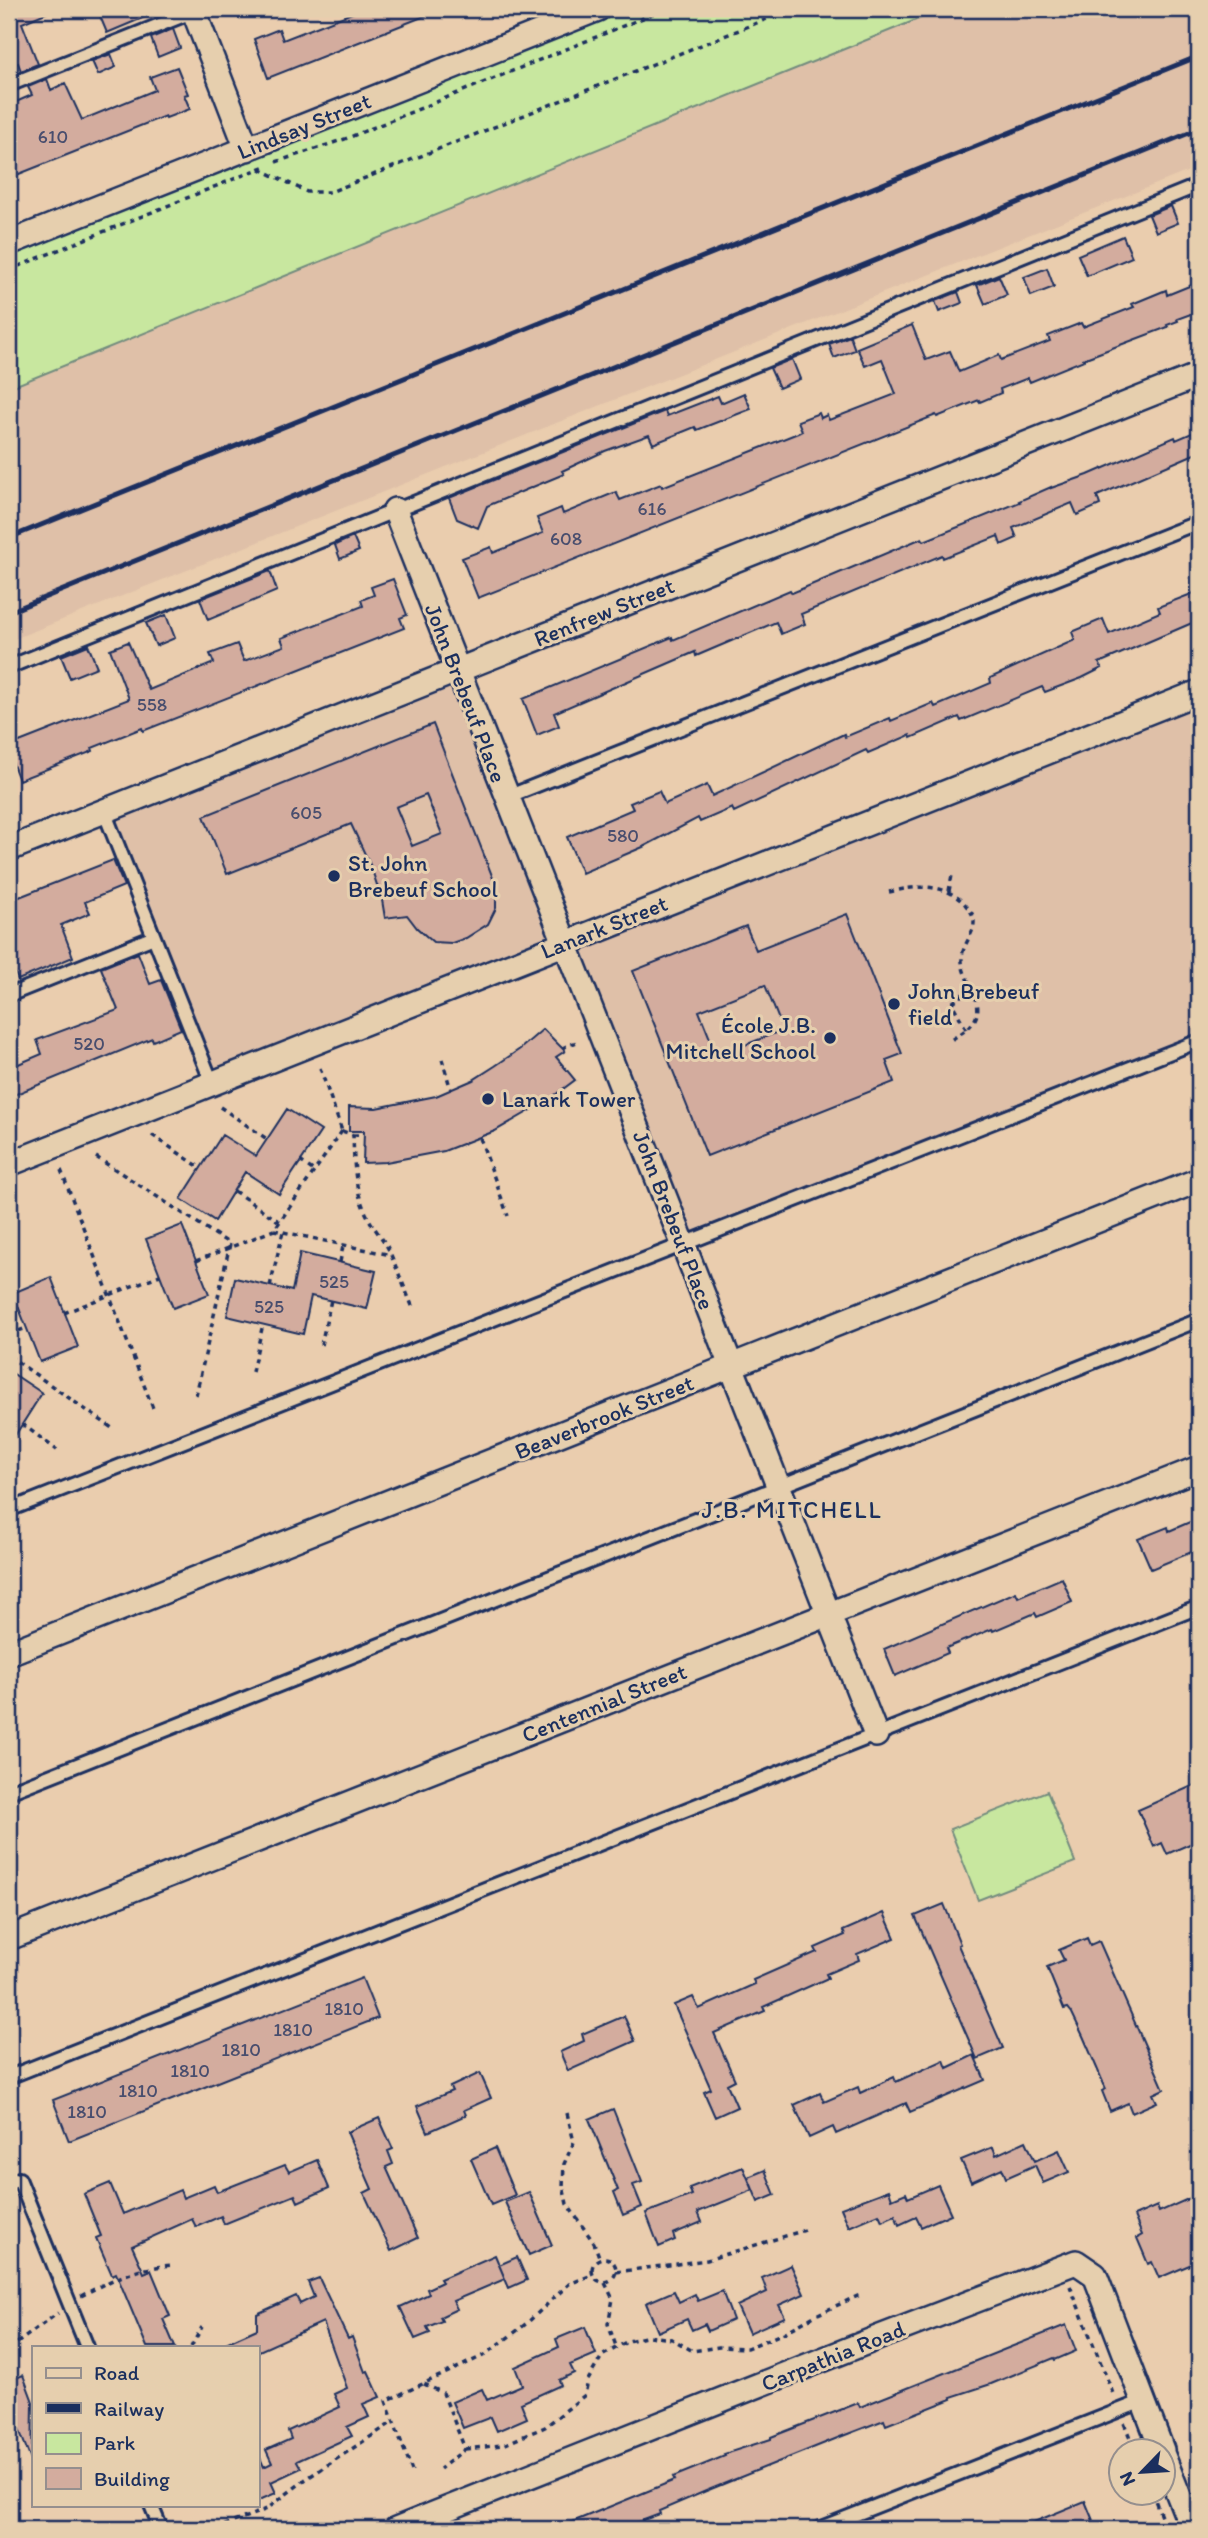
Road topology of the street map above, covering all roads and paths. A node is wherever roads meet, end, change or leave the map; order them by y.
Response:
1 (598, 9) edge
2 (665, 9) edge
3 (792, 9) edge
4 (196, 10) edge
5 (9, 85) edge
6 (247, 149) junction
7 (259, 169) junction
8 (1199, 185) edge
9 (9, 243) edge
10 (9, 270) edge
11 (1199, 375) edge
12 (395, 510) junction
13 (1199, 522) edge
14 (9, 667) edge
15 (457, 670) junction
16 (1199, 692) edge
17 (507, 797) junction
18 (104, 811) junction
19 (9, 849) edge
20 (952, 875) dead end
21 (949, 891) junction
22 (889, 892) dead end
23 (154, 937) junction
24 (565, 943) junction
25 (971, 987) junction
26 (9, 995) edge
27 (966, 1029) junction
28 (579, 1041) dead end
29 (1199, 1041) edge
30 (948, 1042) dead end
31 (562, 1048) dead end
32 (442, 1059) dead end
33 (320, 1068) dead end
34 (212, 1083) junction
35 (451, 1090) dead end
36 (220, 1107) dead end
37 (342, 1131) junction
38 (152, 1135) dead end
39 (353, 1135) junction
40 (364, 1135) dead end
41 (480, 1138) dead end
42 (267, 1139) dead end
43 (96, 1157) dead end
44 (300, 1161) dead end
45 (9, 1164) edge
46 (201, 1168) dead end
47 (61, 1170) dead end
48 (314, 1171) junction
49 (1199, 1180) edge
50 (234, 1191) dead end
51 (508, 1216) dead end
52 (279, 1222) junction
53 (274, 1230) junction
54 (283, 1232) junction
55 (683, 1244) junction
56 (343, 1246) junction
57 (229, 1247) junction
58 (391, 1255) junction
59 (196, 1261) dead end
60 (340, 1262) dead end
61 (160, 1275) dead end
62 (270, 1286) dead end
63 (110, 1294) junction
64 (331, 1300) dead end
65 (413, 1308) dead end
66 (65, 1312) dead end
67 (1199, 1320) edge
68 (263, 1324) dead end
69 (27, 1328) dead end
70 (9, 1335) edge
71 (321, 1345) dead end
72 (9, 1356) edge
73 (731, 1366) junction
74 (252, 1372) dead end
75 (196, 1395) dead end
76 (154, 1411) dead end
77 (22, 1424) dead end
78 (113, 1428) dead end
79 (57, 1450) dead end
80 (1199, 1468) edge
81 (778, 1487) junction
82 (9, 1510) edge
83 (1199, 1607) edge
84 (827, 1614) junction
85 (9, 1653) edge
86 (876, 1735) junction
87 (9, 1792) edge
88 (9, 1938) edge
89 (9, 2077) edge
90 (567, 2113) dead end
91 (9, 2183) edge
92 (805, 2230) dead end
93 (600, 2259) junction
94 (174, 2265) dead end
95 (1063, 2267) junction
96 (616, 2272) junction
97 (593, 2275) junction
98 (605, 2283) junction
99 (862, 2294) dead end
100 (69, 2303) junction
101 (202, 2328) dead end
102 (88, 2346) edge
103 (192, 2346) edge
104 (617, 2347) junction
105 (9, 2349) edge
106 (424, 2384) junction
107 (1143, 2401) junction
108 (1119, 2411) junction
109 (393, 2422) junction
110 (1129, 2436) edge
111 (1156, 2436) edge
112 (465, 2449) junction
113 (440, 2469) dead end
114 (412, 2471) dead end
115 (1176, 2488) edge
116 (151, 2506) edge
117 (1157, 2506) edge
118 (193, 2522) dead end
119 (161, 2529) edge
120 (196, 2529) edge
121 (215, 2529) edge
122 (396, 2529) edge
123 (818, 2529) edge
124 (1166, 2529) edge
125 (1192, 2529) edge

1 - 6 street, Lindsay Street
2 - 7 path
3 - 7 path
4 - 5 lane
4 - 6 street
6 - 7 path
6 - 9 street, Lindsay Street
7 - 10 path
8 - 12 lane
11 - 15 street, Renfrew Street
12 - 14 lane
12 - 15 street, John Brebeuf Place
13 - 17 lane
15 - 17 street, John Brebeuf Place
15 - 18 street, Renfrew Street
16 - 24 street, Lanark Street
17 - 24 street, John Brebeuf Place
18 - 19 street, Renfrew Street
18 - 23 lane
20 - 21 path
21 - 22 path
21 - 25 path
23 - 26 lane
23 - 34 lane
24 - 34 street, Lanark Street
24 - 55 street, John Brebeuf Place
25 - 27 path
25 - 27 path
27 - 30 path
28 - 31 path
29 - 55 lane
32 - 35 path
33 - 37 path
34 - 45 street, Lanark Street
36 - 42 path
37 - 39 path
37 - 48 path
38 - 46 path
39 - 40 path
39 - 58 path
41 - 51 path
43 - 57 path
44 - 48 path
47 - 63 path
48 - 52 path
49 - 73 street, Beaverbrook Street
50 - 52 path
52 - 53 path
53 - 54 path
53 - 57 path
54 - 56 path
54 - 62 path
55 - 73 street, John Brebeuf Place
55 - 82 lane
56 - 58 path
56 - 60 path
57 - 59 path
57 - 75 path
58 - 65 path
61 - 63 path
63 - 66 path
63 - 76 path
64 - 71 path
67 - 81 lane
68 - 74 path
69 - 70 path
72 - 78 path
73 - 81 street, John Brebeuf Place
73 - 85 street, Beaverbrook Street
77 - 79 path
80 - 84 street, Centennial Street
81 - 84 street, John Brebeuf Place
81 - 87 lane
83 - 86 lane
84 - 86 street, John Brebeuf Place
84 - 88 street, Centennial Street
86 - 89 lane
90 - 93 path
91 - 100 lane
92 - 96 path
93 - 96 path
93 - 97 path
94 - 100 path
95 - 107 street
95 - 108 path
95 - 122 street, Carpathia Road
96 - 98 path
97 - 98 path
97 - 106 path
98 - 104 path
99 - 104 path
100 - 102 lane
100 - 105 path
101 - 103 path
104 - 112 path
106 - 109 path
106 - 112 path
107 - 108 lane
107 - 111 street
108 - 110 path
108 - 123 lane
109 - 114 path
109 - 121 path
112 - 113 path
115 - 125 street
116 - 119 lane
117 - 124 path
118 - 120 path

